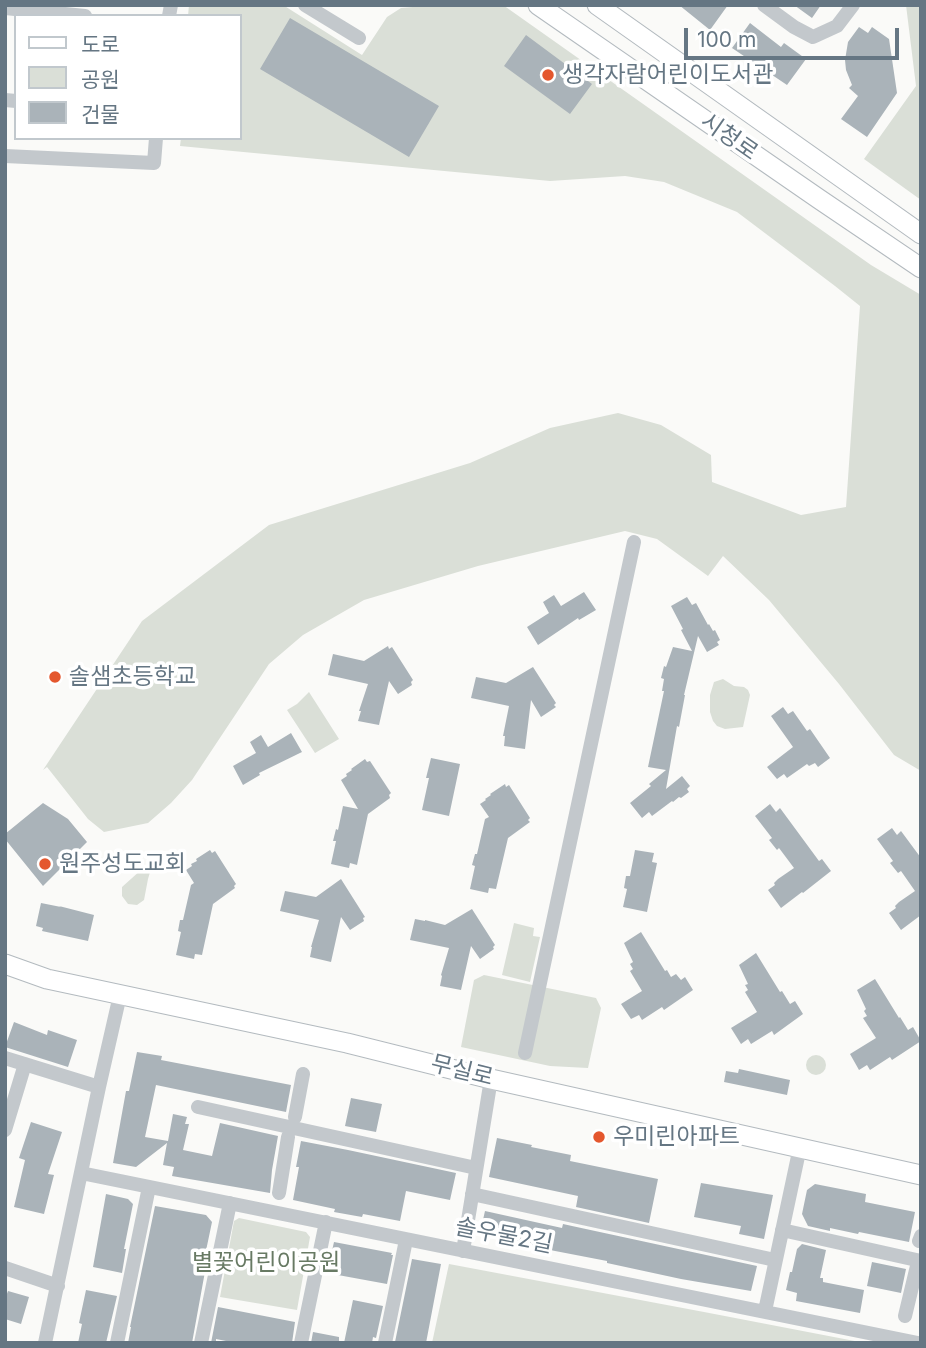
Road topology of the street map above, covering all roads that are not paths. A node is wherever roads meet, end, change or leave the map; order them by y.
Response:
1 (305, 5) edge
2 (538, 5) edge
3 (597, 5) edge
4 (764, 5) edge
5 (853, 5) edge
6 (5, 8) edge
7 (65, 14) edge
8 (359, 38) dead end
9 (156, 140) edge
10 (5, 156) edge
11 (921, 234) edge
12 (921, 268) edge
13 (634, 542) dead end
14 (5, 964) edge
15 (120, 995) junction
16 (526, 1053) dead end
17 (5, 1058) edge
18 (24, 1064) junction
19 (303, 1074) dead end
20 (491, 1079) junction
21 (99, 1087) junction
22 (198, 1107) dead end
23 (295, 1117) dead end
24 (5, 1130) edge
25 (288, 1137) dead end
26 (800, 1147) junction
27 (476, 1168) junction
28 (81, 1173) junction
29 (921, 1175) edge
30 (149, 1187) junction
31 (279, 1193) dead end
32 (472, 1194) junction
33 (230, 1203) junction
34 (326, 1222) junction
35 (782, 1230) junction
36 (406, 1240) junction
37 (463, 1251) junction
38 (775, 1260) junction
39 (919, 1264) edge
40 (5, 1268) edge
41 (58, 1286) junction
42 (765, 1311) junction
43 (905, 1316) dead end
44 (45, 1343) edge
45 (117, 1343) edge
46 (201, 1343) edge
47 (301, 1343) edge
48 (385, 1343) edge
49 (918, 1343) edge

1 - 8 street
2 - 12 street, 시청로
3 - 11 street, 시청로
4 - 5 street
6 - 7 street
9 - 10 street
13 - 16 street
14 - 15 street, 무실로
15 - 20 street, 무실로
15 - 21 street
17 - 18 street
18 - 21 street
18 - 24 street
19 - 23 street
20 - 26 street, 무실로
20 - 27 street
21 - 28 street
22 - 27 street
25 - 31 street
26 - 29 street, 무실로
26 - 35 street
27 - 32 street
28 - 30 street, 솔우물2길
28 - 41 street
30 - 33 street, 솔우물2길
30 - 45 street
32 - 37 street
32 - 38 street
33 - 34 street, 솔우물2길
33 - 46 street
34 - 36 street, 솔우물2길
34 - 47 street
35 - 38 street
35 - 39 street
36 - 37 street, 솔우물2길
36 - 48 street
37 - 42 street, 솔우물2길
38 - 42 street
39 - 43 street
40 - 41 street
41 - 44 street
42 - 49 street, 솔우물2길

